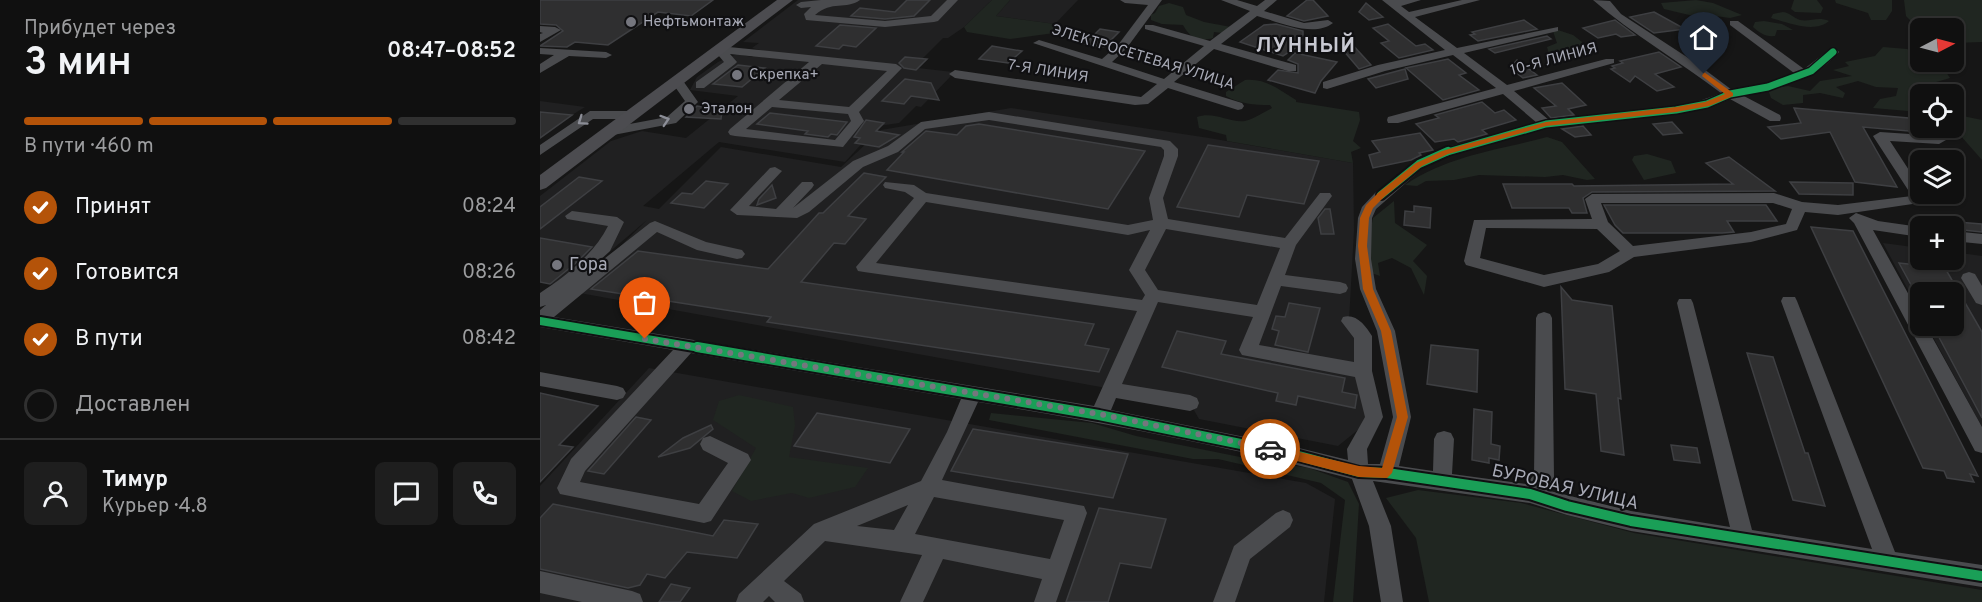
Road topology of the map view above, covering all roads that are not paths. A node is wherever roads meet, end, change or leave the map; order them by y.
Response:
1 (855, 0) edge
2 (953, 0) edge
3 (1125, 0) edge
4 (1226, 0) edge
5 (1272, 0) edge
6 (1416, 0) edge
7 (1475, 0) edge
8 (1598, 0) edge
9 (1156, 1) edge
10 (793, 2) edge
11 (822, 3) junction
12 (1390, 3) edge
13 (1257, 11) junction
14 (1407, 16) junction
15 (1328, 23) dead end
16 (1734, 23) dead end
17 (1149, 27) dead end
18 (540, 29) edge
19 (1554, 29) dead end
20 (540, 39) edge
21 (1039, 43) dead end
22 (1212, 45) junction
23 (719, 49) junction
24 (540, 51) edge
25 (1456, 51) junction
26 (1833, 52) dead end
27 (566, 53) junction
28 (606, 55) dead end
29 (819, 60) junction
30 (1610, 61) dead end
31 (1105, 63) junction
32 (1292, 68) dead end
33 (540, 69) edge
34 (955, 74) dead end
35 (1803, 74) junction
36 (677, 81) junction
37 (1165, 83) junction
38 (700, 85) dead end
39 (1327, 85) dead end
40 (1505, 89) junction
41 (1730, 94) junction
42 (769, 103) junction
43 (1238, 106) dead end
44 (852, 111) junction
45 (631, 116) junction
46 (1775, 118) dead end
47 (1394, 120) dead end
48 (1546, 124) junction
49 (609, 132) junction
50 (1939, 140) dead end
51 (540, 151) edge
52 (775, 171) dead end
53 (540, 184) edge
54 (807, 185) dead end
55 (890, 185) dead end
56 (1325, 196) dead end
57 (922, 197) junction
58 (1800, 207) junction
59 (1838, 210) junction
60 (780, 214) junction
61 (572, 216) dead end
62 (1860, 220) junction
63 (1161, 223) junction
64 (1601, 224) junction
65 (1910, 231) edge
66 (1964, 237) edge
67 (1982, 239) edge
68 (1289, 243) junction
69 (1630, 252) junction
70 (737, 254) dead end
71 (1969, 278) dead end
72 (1275, 279) junction
73 (1340, 288) dead end
74 (1982, 299) edge
75 (540, 301) edge
76 (1151, 301) junction
77 (1789, 301) dead end
78 (1685, 303) dead end
79 (1262, 312) junction
80 (1544, 318) dead end
81 (540, 320) edge
82 (1349, 321) dead end
83 (687, 346) junction
84 (1363, 371) junction
85 (540, 379) edge
86 (1111, 390) junction
87 (617, 393) dead end
88 (973, 393) junction
89 (1190, 403) dead end
90 (1099, 414) junction
91 (1444, 439) dead end
92 (710, 444) dead end
93 (1982, 445) edge
94 (1359, 472) junction
95 (1387, 473) junction
96 (1442, 481) junction
97 (928, 487) junction
98 (1530, 494) junction
99 (1283, 520) dead end
100 (821, 531) junction
101 (1743, 538) junction
102 (900, 541) junction
103 (938, 548) junction
104 (1888, 562) junction
105 (1056, 571) junction
106 (1982, 576) edge
107 (540, 582) edge
108 (768, 582) junction
109 (632, 602) edge
110 (747, 602) edge
111 (793, 602) edge
112 (911, 602) edge
113 (1045, 602) edge
114 (1224, 602) edge
115 (1392, 602) edge

1 - 11 street
2 - 11 street
3 - 9 street
4 - 13 street
5 - 13 street
6 - 12 street
7 - 14 street
8 - 41 street
9 - 31 street
10 - 11 street
10 - 23 main road
12 - 14 street
13 - 15 street
13 - 22 street
14 - 25 street
16 - 35 street
17 - 22 street
18 - 20 street
19 - 25 street
21 - 31 street, ЭЛЕКТРОСЕТЕВАЯ УЛИЦА
22 - 32 street
22 - 37 street
23 - 29 street
23 - 36 main road
23 - 38 street
24 - 27 street
25 - 39 street
25 - 40 street
26 - 35 street
27 - 28 street
27 - 33 street
29 - 42 street
29 - 44 street
30 - 40 street, 10-Я ЛИНИЯ
31 - 37 street, ЭЛЕКТРОСЕТЕВАЯ УЛИЦА
34 - 37 street, 7-Я ЛИНИЯ
35 - 41 street
36 - 45 main road
49 -> 36 street
37 - 43 street, ЭЛЕКТРОСЕТЕВАЯ УЛИЦА
40 - 47 street
40 - 48 street
41 - 46 street
41 - 48 street
42 - 44 street
42 - 44 street
45 - 49 main road
45 -> 51 street
48 - 95 street
49 - 53 main road
50 - 59 street
52 - 60 street
54 - 60 street
55 - 57 street
56 - 68 street
57 - 63 street
57 - 76 street
58 - 59 street
58 - 64 street
58 - 69 street
59 - 62 street
60 - 63 street
61 - 75 street
62 - 65 street
62 - 93 street
63 - 68 street
63 - 76 street
64 - 69 street
64 - 69 street
66 - 67 street
68 - 72 street
70 - 81 street
71 - 74 street
72 - 73 street
72 - 79 street
76 - 79 street
76 - 86 street
77 - 104 street
78 - 101 street
79 - 84 street
80 - 98 street
81 - 83 street, БУРОВАЯ УЛИЦА
82 - 84 street
83 - 88 street, БУРОВАЯ УЛИЦА
83 - 92 street
84 - 94 street
85 - 87 street
86 - 89 street
86 - 90 street
88 - 90 street, БУРОВАЯ УЛИЦА
88 - 97 street
90 - 94 street, БУРОВАЯ УЛИЦА
91 - 96 street
94 - 95 street, БУРОВАЯ УЛИЦА
94 - 115 street
95 - 96 street, БУРОВАЯ УЛИЦА
96 - 98 street, БУРОВАЯ УЛИЦА
97 - 100 street
97 - 102 street
97 - 105 street
98 - 101 street, БУРОВАЯ УЛИЦА
99 - 114 street
100 - 102 street
100 - 108 street
101 - 104 street, БУРОВАЯ УЛИЦА
102 - 103 street
103 - 105 street
103 - 112 street
104 - 106 street, БУРОВАЯ УЛИЦА
105 - 113 street
107 - 109 street
108 - 110 street
108 - 111 street

